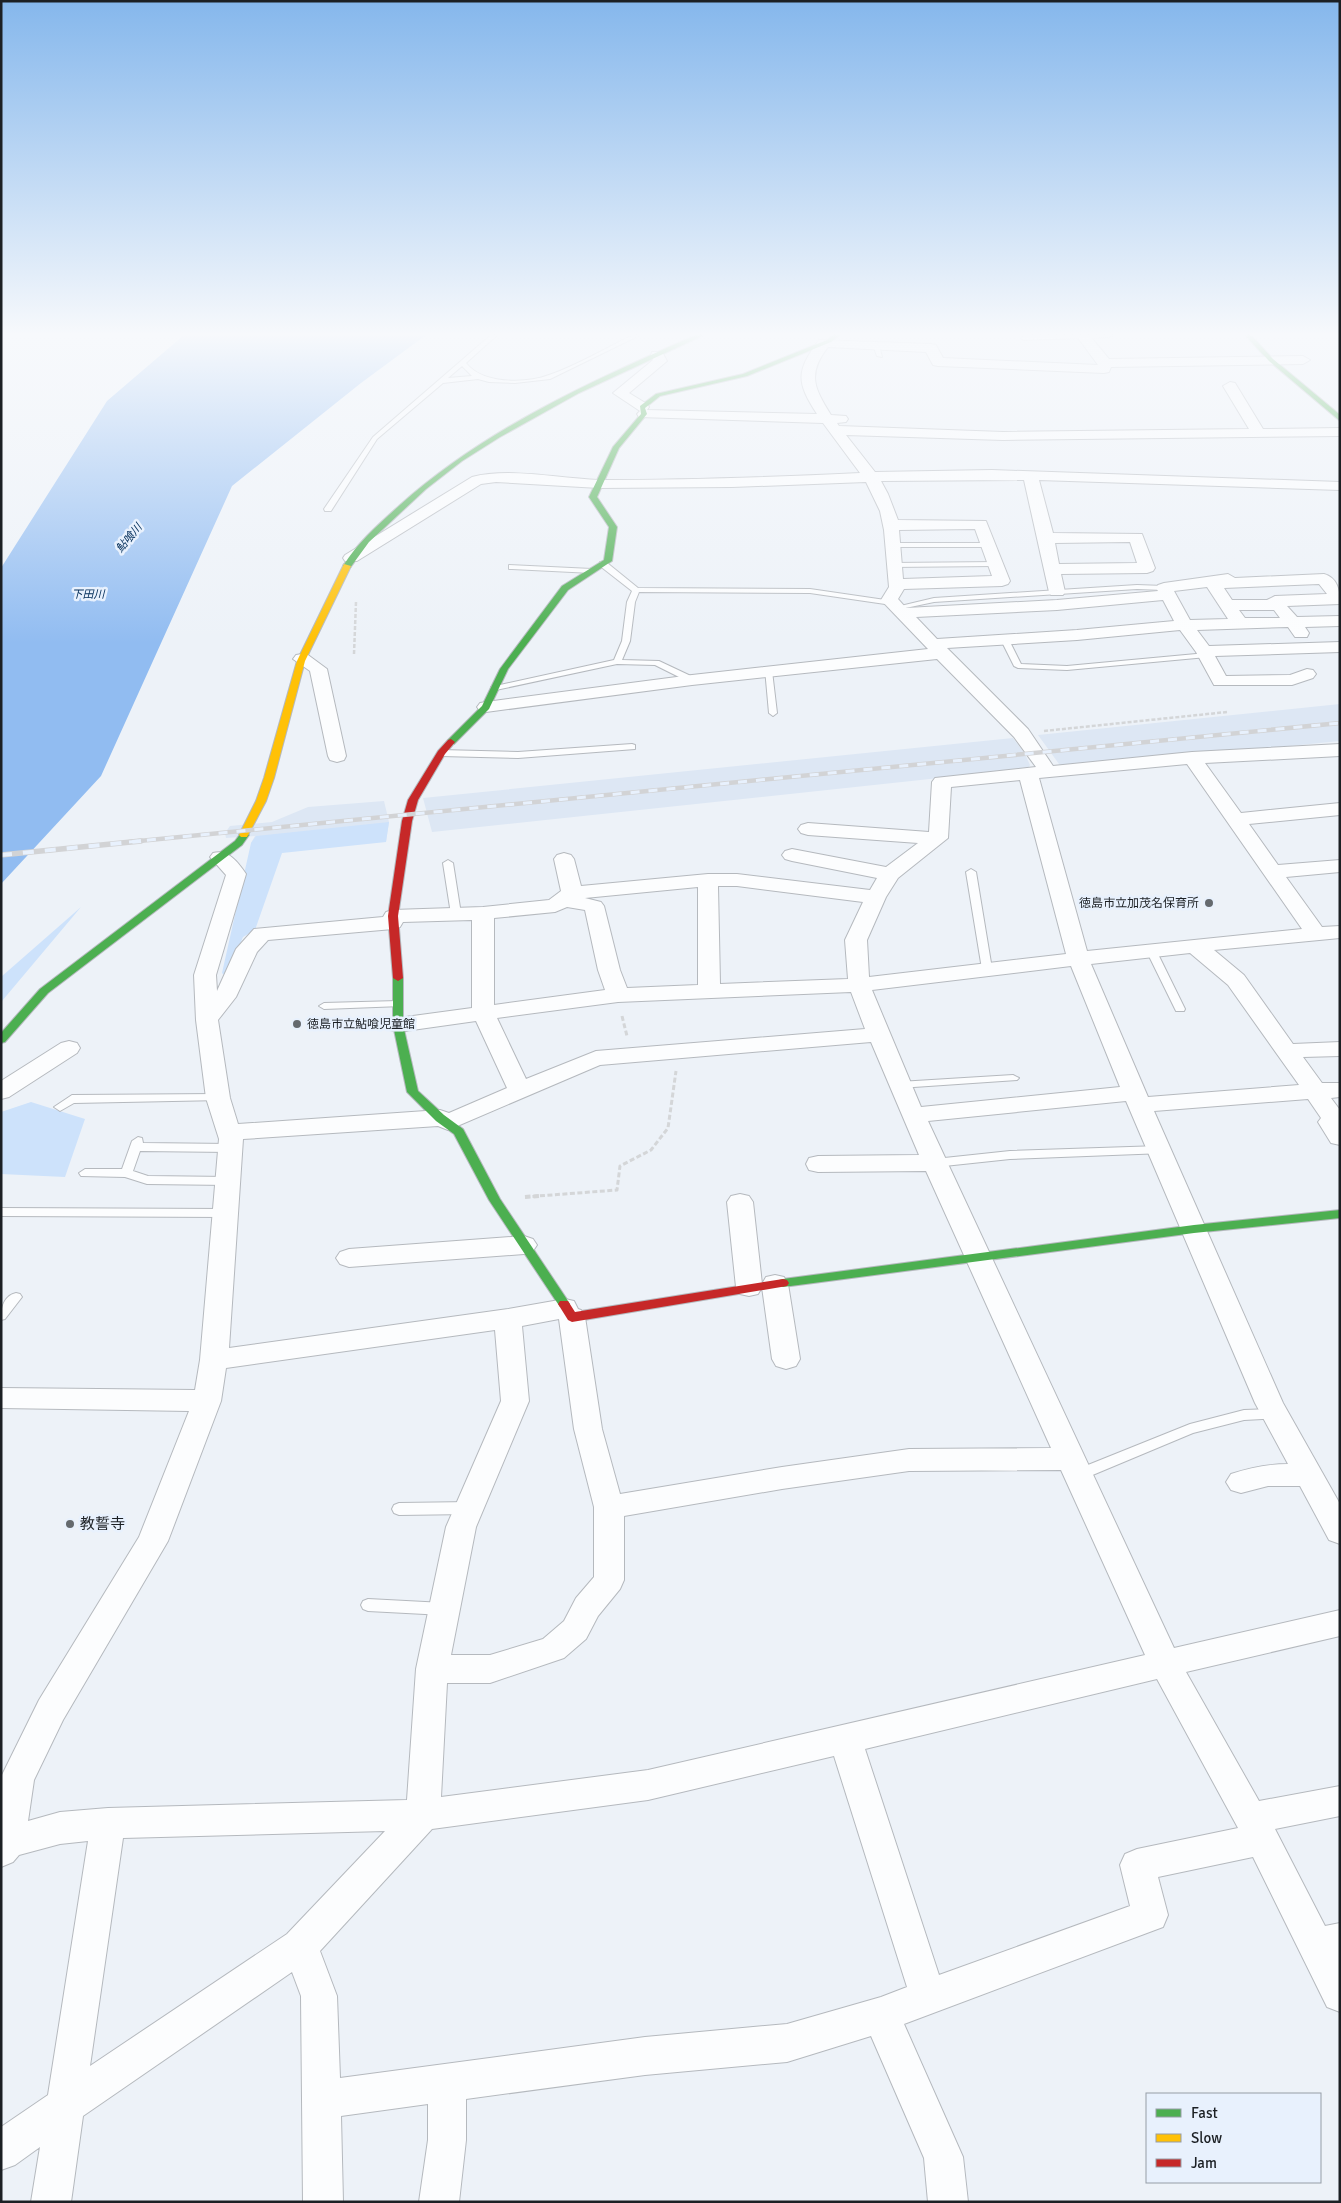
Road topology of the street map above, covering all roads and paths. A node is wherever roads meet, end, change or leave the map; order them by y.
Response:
1 (375, 438) edge
2 (492, 438) edge
3 (623, 438) edge
4 (843, 438) edge
5 (848, 445) junction
6 (867, 446) dead end
7 (1030, 475) junction
8 (870, 477) junction
9 (599, 484) junction
10 (1340, 486) edge
11 (328, 509) dead end
12 (890, 526) junction
13 (1046, 538) junction
14 (892, 545) junction
15 (988, 545) junction
16 (351, 558) junction
17 (603, 564) junction
18 (994, 564) junction
19 (892, 565) junction
20 (512, 567) dead end
21 (1052, 568) junction
22 (592, 571) junction
23 (1340, 571) edge
24 (344, 574) junction
25 (1262, 582) junction
26 (896, 584) junction
27 (636, 590) junction
28 (1166, 591) junction
29 (1057, 599) junction
30 (1340, 599) edge
31 (1277, 603) junction
32 (1227, 605) junction
33 (897, 608) junction
34 (1340, 621) edge
35 (1242, 623) junction
36 (1294, 623) junction
37 (1185, 625) junction
38 (1077, 635) junction
39 (1005, 640) junction
40 (1340, 647) edge
41 (1312, 648) junction
42 (936, 649) junction
43 (1257, 650) junction
44 (1205, 653) junction
45 (354, 654) dead end
46 (302, 660) junction
47 (617, 662) junction
48 (768, 672) junction
49 (1307, 674) dead end
50 (692, 680) junction
51 (494, 689) junction
52 (486, 707) junction
53 (1227, 712) dead end
54 (773, 713) dead end
55 (1021, 733) junction
56 (632, 747) dead end
57 (1340, 750) edge
58 (441, 753) junction
59 (337, 756) dead end
60 (1192, 758) junction
61 (1038, 773) junction
62 (1340, 809) edge
63 (1235, 820) junction
64 (808, 829) dead end
65 (938, 838) junction
66 (792, 855) dead end
67 (220, 857) junction
68 (564, 860) dead end
69 (448, 863) dead end
70 (1340, 866) edge
71 (970, 872) dead end
72 (1273, 872) junction
73 (890, 874) junction
74 (708, 880) junction
75 (567, 896) junction
76 (876, 897) junction
77 (483, 913) junction
78 (456, 914) junction
79 (393, 920) junction
80 (1340, 932) edge
81 (1316, 934) junction
82 (1195, 946) junction
83 (1151, 950) junction
84 (1079, 960) junction
85 (987, 969) junction
86 (859, 985) junction
87 (709, 991) junction
88 (618, 996) junction
89 (324, 1006) dead end
90 (1180, 1008) dead end
91 (483, 1012) junction
92 (398, 1014) junction
93 (207, 1020) junction
94 (878, 1035) junction
95 (1, 1040) edge
96 (69, 1048) dead end
97 (1340, 1049) edge
98 (679, 1050) junction
99 (1288, 1051) junction
100 (631, 1054) junction
101 (1013, 1078) dead end
102 (899, 1085) junction
103 (1340, 1090) edge
104 (520, 1091) junction
105 (1315, 1091) junction
106 (1, 1092) edge
107 (218, 1098) junction
108 (1137, 1099) junction
109 (60, 1107) dead end
110 (913, 1115) junction
111 (444, 1120) junction
112 (1340, 1137) edge
113 (230, 1140) junction
114 (1160, 1150) junction
115 (935, 1163) junction
116 (818, 1164) dead end
117 (85, 1174) dead end
118 (126, 1174) junction
119 (228, 1180) junction
120 (495, 1200) junction
121 (740, 1202) dead end
122 (1, 1212) edge
123 (226, 1213) junction
124 (1340, 1214) edge
125 (1194, 1229) junction
126 (524, 1245) junction
127 (349, 1258) dead end
128 (980, 1258) junction
129 (762, 1286) junction
130 (16, 1297) dead end
131 (568, 1312) junction
132 (1, 1316) edge
133 (508, 1319) junction
134 (786, 1358) dead end
135 (214, 1360) junction
136 (1, 1398) edge
137 (207, 1400) junction
138 (1275, 1414) junction
139 (1075, 1467) junction
140 (1308, 1475) junction
141 (1240, 1482) dead end
142 (609, 1507) junction
143 (470, 1508) junction
144 (399, 1509) dead end
145 (1340, 1532) edge
146 (368, 1605) dead end
147 (445, 1609) junction
148 (1340, 1622) edge
149 (1165, 1664) junction
150 (432, 1669) junction
151 (845, 1739) junction
152 (1340, 1800) edge
153 (423, 1816) junction
154 (108, 1823) junction
155 (1257, 1829) junction
156 (3, 1846) edge
157 (1328, 1943) edge
158 (300, 1946) junction
159 (1340, 1994) edge
160 (928, 1997) junction
161 (881, 2015) junction
162 (447, 2082) junction
163 (321, 2100) junction
164 (66, 2105) junction
165 (1, 2151) edge
166 (51, 2202) edge
167 (323, 2202) edge
168 (439, 2202) edge
169 (948, 2202) edge

1 - 11 lane
2 - 16 street
3 - 9 street
4 - 5 street
5 - 6 street
5 - 8 street
7 - 8 street
7 - 10 street
7 - 13 street
8 - 9 street
8 - 12 street
9 - 16 street
9 - 17 street
12 - 14 street
12 - 15 street
13 - 21 street
13 - 21 street
14 - 15 lane
14 - 19 street
15 - 18 street
16 - 24 street
17 - 22 street
17 - 27 lane
18 - 19 lane
18 - 26 street
19 - 26 street
20 - 22 lane
21 - 29 street
22 - 51 street
23 - 28 street
24 - 45 path
24 - 46 street
25 - 30 street
25 - 31 street
25 - 32 street
26 - 33 street
27 - 33 lane
27 - 47 lane
28 - 29 street
28 - 37 street
29 - 33 street
29 - 38 street
30 - 31 street
31 - 32 street
31 - 36 street
32 - 35 street
33 - 42 street
34 - 36 street
35 - 36 street
35 - 37 street
35 - 43 street
36 - 41 street
37 - 38 street
37 - 44 street
38 - 39 street
39 - 42 street
39 - 44 lane
40 - 41 street
41 - 43 street
42 - 48 street
42 - 55 street
43 - 44 street
44 - 49 street
46 - 59 street
46 - 67 street
47 - 50 lane
47 - 51 lane
48 - 50 street
48 - 54 lane
50 - 52 street
51 - 52 street
52 - 58 street
53 - 55 path
55 - 61 street
56 - 58 lane
57 - 60 street
58 - 79 street
60 - 61 street
60 - 63 street
61 - 65 street
61 - 84 street
62 - 63 street
63 - 72 street
64 - 65 street
65 - 73 street
66 - 73 street
67 - 93 street
67 - 95 street
68 - 75 street
69 - 78 lane
70 - 72 street
71 - 85 lane
72 - 81 street
73 - 76 street
74 - 75 street
74 - 76 street
74 - 87 street
75 - 77 street
75 - 88 street
76 - 86 street
77 - 78 street
77 - 91 street
78 - 79 street
79 - 92 street
79 - 93 street
80 - 81 street
81 - 82 street
82 - 83 street
82 - 99 street
83 - 84 street
83 - 90 lane
84 - 85 street
84 - 108 street
85 - 86 street
86 - 87 street
86 - 94 street
87 - 88 street
88 - 91 street
88 - 100 path
89 - 92 lane
91 - 92 street
91 - 104 street
92 - 111 street
93 - 107 street
94 - 98 street
94 - 102 street
96 - 106 street
97 - 99 street
98 - 100 street
98 - 120 path
99 - 105 street
100 - 104 street
101 - 102 lane
102 - 110 street
103 - 105 street
104 - 111 street
105 - 108 street
105 - 112 street
107 - 109 lane
107 - 113 street
108 - 110 street
108 - 114 street
110 - 115 street
111 - 113 street
111 - 120 street
113 - 118 lane
113 - 119 street
114 - 115 lane
114 - 125 street
115 - 116 street
115 - 128 street
117 - 118 lane
118 - 119 lane
119 - 123 street
120 - 126 street
121 - 129 street
122 - 123 lane
123 - 135 street
124 - 125 street
125 - 128 street
125 - 138 street
126 - 127 street
126 - 131 street
128 - 129 street
128 - 139 street
129 - 131 street
129 - 134 street
130 - 132 lane
131 - 133 street
131 - 142 street
133 - 135 street
133 - 143 street
135 - 137 street
136 - 137 street
137 - 156 street
138 - 139 lane
138 - 140 street
139 - 142 street
139 - 149 street
140 - 141 street
140 - 145 street
142 - 150 street
143 - 144 lane
143 - 147 street
146 - 147 lane
147 - 150 street
148 - 149 street
149 - 151 street
149 - 155 street
150 - 153 street
151 - 153 street
151 - 160 street
152 - 155 street
153 - 154 street
153 - 158 street
154 - 156 street
154 - 164 street
155 - 157 street
155 - 160 street
157 - 159 street
158 - 163 street
158 - 164 street
160 - 161 street
161 - 162 street
161 - 169 street
162 - 163 street
162 - 168 street
163 - 167 street
164 - 165 street
164 - 166 street

